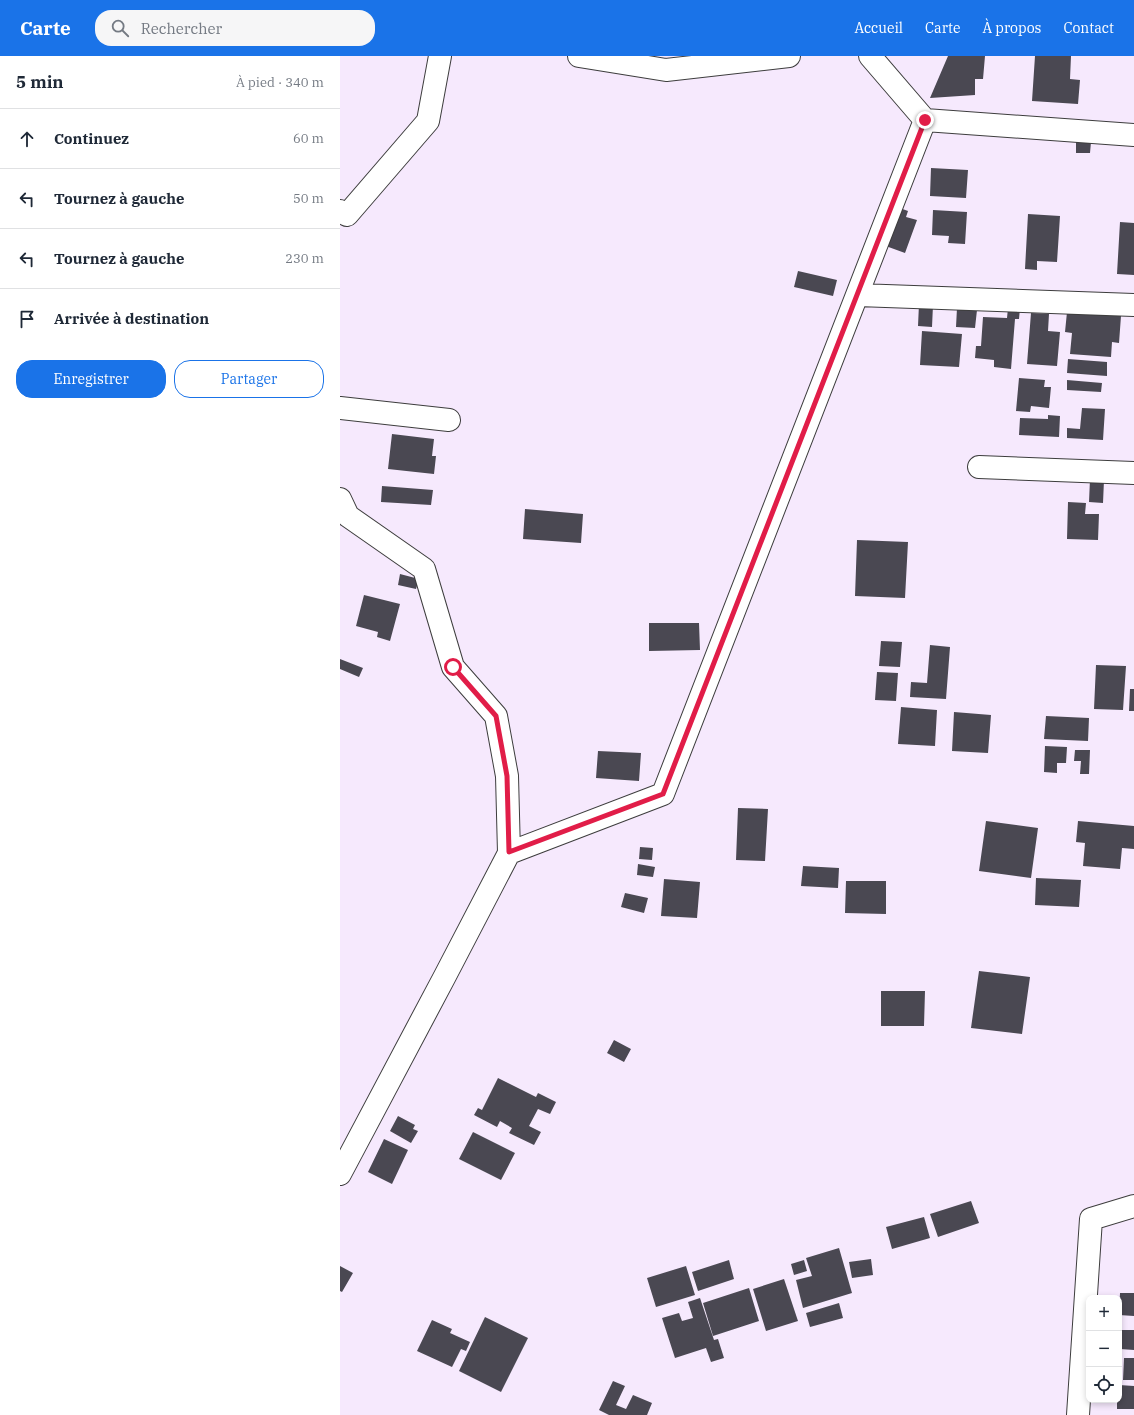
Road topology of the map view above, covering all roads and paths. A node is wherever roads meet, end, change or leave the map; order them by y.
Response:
1 (440, 56) edge
2 (580, 56) edge
3 (789, 56) edge
4 (870, 56) edge
5 (925, 120) junction
6 (1134, 135) edge
7 (340, 211) edge
8 (858, 295) junction
9 (1134, 306) edge
10 (340, 408) edge
11 (450, 420) dead end
12 (979, 467) dead end
13 (1134, 473) edge
14 (340, 499) edge
15 (509, 852) junction
16 (340, 1174) edge
17 (1134, 1206) edge
18 (1078, 1415) edge

1 - 7 street
2 - 3 street
4 - 5 street
5 - 6 street
5 - 8 street
8 - 9 street
8 - 15 street
10 - 11 street
12 - 13 street
14 - 15 street
15 - 16 street
17 - 18 street

